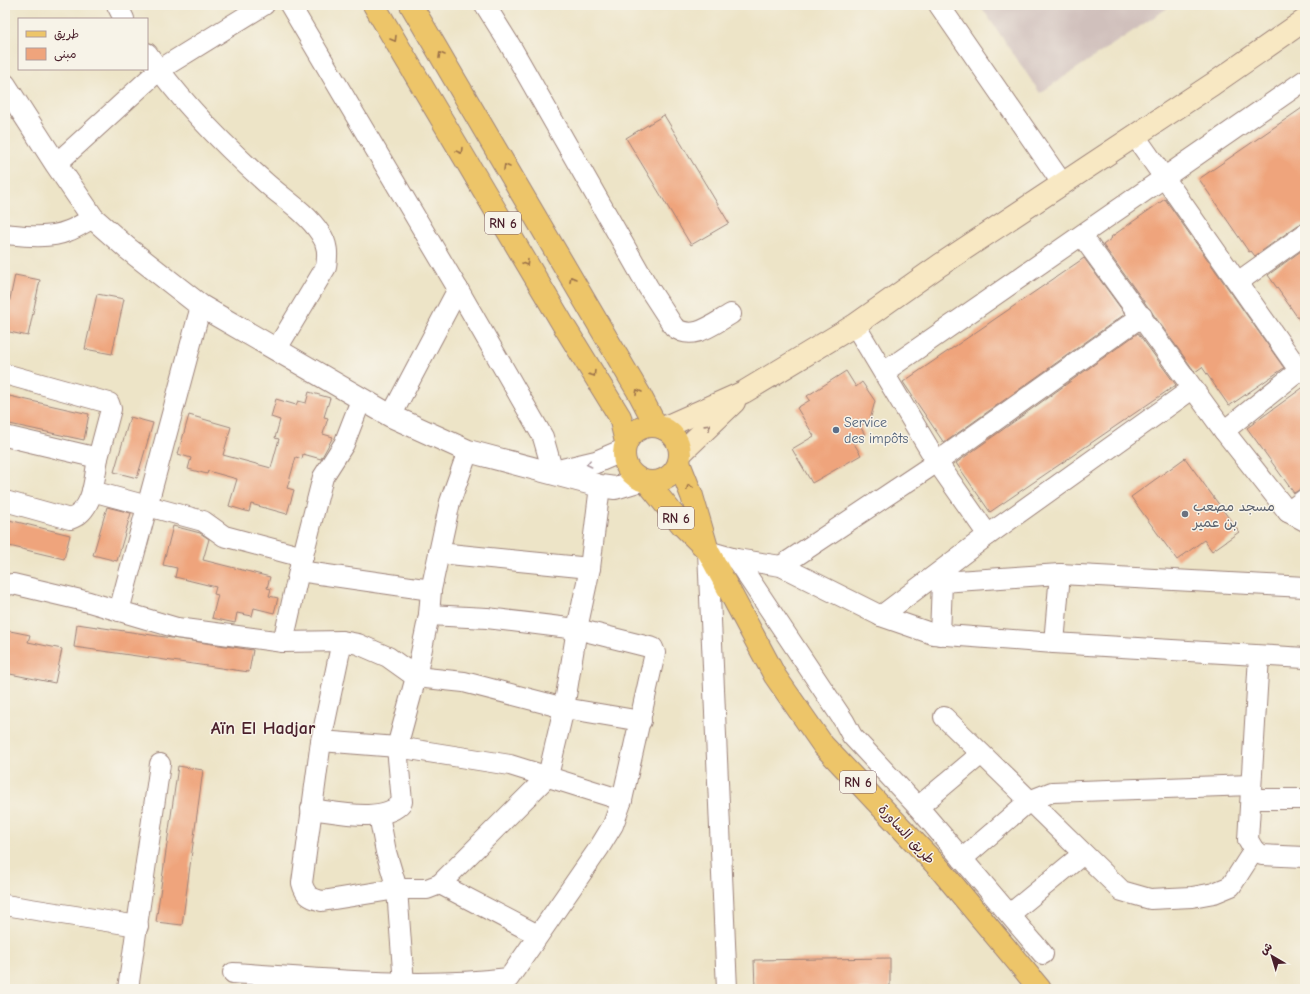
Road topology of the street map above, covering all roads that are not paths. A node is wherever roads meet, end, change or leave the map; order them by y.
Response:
1 (264, 5) edge
2 (290, 5) edge
3 (374, 5) edge
4 (411, 5) edge
5 (485, 5) edge
6 (939, 5) edge
7 (1305, 20) edge
8 (148, 54) edge
9 (159, 70) junction
10 (1305, 80) edge
11 (5, 85) edge
12 (1135, 136) junction
13 (56, 164) junction
14 (1165, 177) junction
15 (1062, 183) junction
16 (93, 218) junction
17 (5, 234) edge
18 (1305, 234) edge
19 (1082, 236) junction
20 (1238, 282) junction
21 (458, 289) junction
22 (201, 306) junction
23 (731, 314) dead end
24 (1142, 316) junction
25 (855, 325) junction
26 (276, 350) junction
27 (1302, 368) edge
28 (884, 372) junction
29 (5, 374) edge
30 (1192, 389) junction
31 (744, 392) junction
32 (361, 400) junction
33 (391, 416) junction
34 (659, 427) junction
35 (1224, 431) junction
36 (5, 436) edge
37 (625, 446) junction
38 (468, 451) junction
39 (98, 458) junction
40 (679, 458) junction
41 (937, 462) junction
42 (553, 472) junction
43 (644, 481) junction
44 (600, 486) junction
45 (92, 491) junction
46 (1305, 499) edge
47 (5, 502) edge
48 (146, 505) junction
49 (1288, 512) junction
50 (1305, 521) edge
51 (988, 535) junction
52 (708, 551) junction
53 (439, 553) junction
54 (736, 559) junction
55 (301, 564) junction
56 (781, 566) junction
57 (590, 568) junction
58 (1060, 574) junction
59 (937, 580) junction
60 (5, 585) edge
61 (1305, 586) edge
62 (431, 590) junction
63 (119, 611) junction
64 (429, 615) junction
65 (881, 616) junction
66 (577, 629) junction
67 (940, 635) junction
68 (342, 640) junction
69 (283, 642) junction
70 (1054, 643) junction
71 (1259, 656) junction
72 (1305, 658) edge
73 (416, 677) junction
74 (564, 708) junction
75 (944, 717) dead end
76 (641, 721) junction
77 (322, 741) junction
78 (397, 747) junction
79 (981, 754) junction
80 (160, 764) dead end
81 (548, 776) junction
82 (1251, 792) junction
83 (1305, 799) edge
84 (622, 800) junction
85 (1029, 801) junction
86 (918, 807) junction
87 (311, 810) junction
88 (379, 815) junction
89 (1254, 850) junction
90 (1083, 854) junction
91 (1305, 857) edge
92 (962, 859) junction
93 (440, 884) junction
94 (397, 890) junction
95 (5, 905) edge
96 (1010, 914) junction
97 (138, 926) junction
98 (538, 935) junction
99 (1043, 954) dead end
100 (233, 973) dead end
101 (404, 984) junction
102 (508, 984) edge
103 (128, 989) edge
104 (727, 989) edge
105 (1040, 989) edge

1 - 9 street
2 - 21 street
3 -> 37 main road, RN 6
34 -> 4 main road, RN 6
5 - 23 street
6 - 15 street
7 - 12 main road
8 - 9 street
9 - 13 street
9 - 26 street
10 - 14 street
11 - 13 street
12 - 14 street
12 - 15 main road
13 - 16 street
14 - 19 street
14 - 20 street
15 - 25 main road
16 - 17 street
16 - 22 street
18 - 20 street
19 - 24 street
19 - 28 street
20 - 27 street
21 - 33 street
21 - 42 street
22 - 26 street
22 - 48 street
24 - 30 street
24 - 41 street
25 - 28 street
25 - 31 main road
26 - 32 street
27 - 35 street
28 - 41 street
29 - 39 street
30 - 35 street
30 - 51 street
31 - 34 main road
40 -> 31 main road
32 - 33 street
32 - 55 street
33 - 38 street
34 - 37 main road
34 - 40 main road
35 - 49 street
36 - 39 street
37 -> 42 street
37 - 43 main road
38 - 42 street
38 - 53 street
39 - 45 street
40 - 43 main road
52 -> 40 main road, RN 6
41 - 51 street
41 - 56 street
42 - 44 street
43 - 44 street
43 - 52 main road, RN 6
44 - 57 street
45 - 47 street
45 - 48 street
46 - 49 street
48 - 55 street
48 - 63 street
49 - 50 street
51 - 59 street
52 - 54 street
52 - 104 street
52 - 105 main road, طريق الساورة / RN 6
53 - 57 street
53 - 62 street
54 - 56 street
54 - 86 street
55 - 62 street
55 - 69 street
56 - 65 street
57 - 66 street
58 - 59 street
58 - 61 street
58 - 70 street
59 - 65 street
59 - 67 street
60 - 63 street
62 - 64 street
63 - 69 street
64 - 66 street
64 - 73 street
65 - 67 street
66 - 74 street
66 - 76 street
67 - 70 street
68 - 69 street
68 - 73 street
68 - 77 street
70 - 71 street
71 - 72 street
71 - 82 street
73 - 74 street
73 - 78 street
74 - 76 street
74 - 81 street
75 - 79 street
76 - 84 street
77 - 78 street
77 - 87 street
78 - 81 street
78 - 88 street
79 - 85 street
79 - 86 street
80 - 97 street
81 - 84 street
81 - 93 street
82 - 83 street
82 - 85 street
82 - 89 street
84 - 98 street
85 - 90 street
85 - 92 street
86 - 92 street
87 - 88 street
87 - 94 street
88 - 94 street
89 - 90 street
89 - 91 street
90 - 96 street
92 - 96 street
93 - 94 street
93 - 98 street
94 - 101 street
95 - 97 street
96 - 99 street
97 - 103 street
98 - 102 street
100 - 101 street
101 - 102 street

